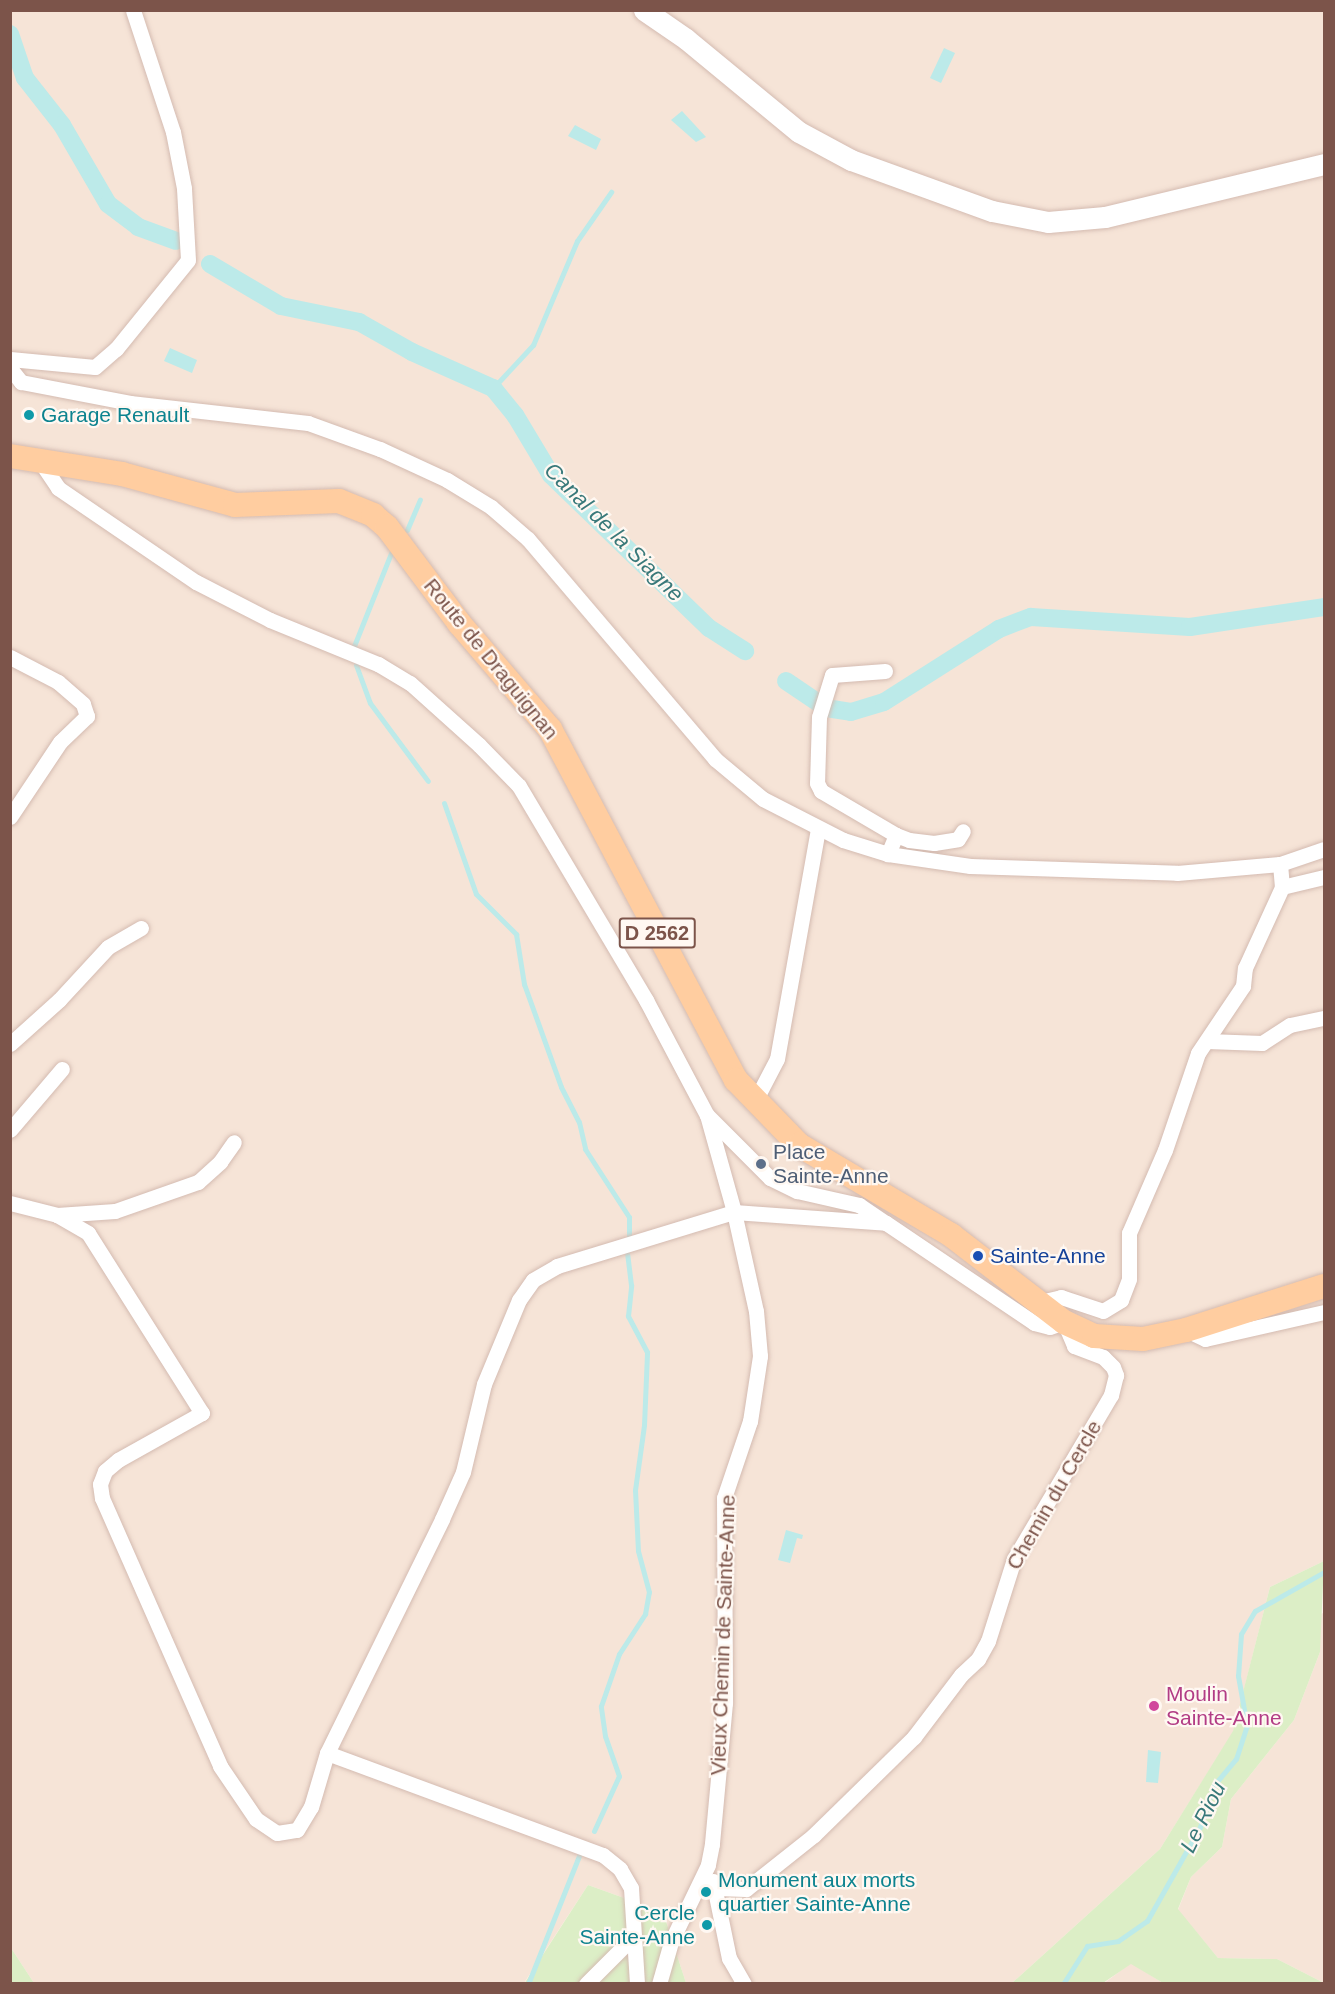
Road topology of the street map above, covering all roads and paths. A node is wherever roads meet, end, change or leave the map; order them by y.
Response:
1 (133, 10) edge
2 (644, 10) edge
3 (1324, 164) edge
4 (10, 359) edge
5 (10, 368) edge
6 (10, 456) edge
7 (42, 464) junction
8 (10, 657) edge
9 (885, 671) dead end
10 (10, 817) edge
11 (818, 828) junction
12 (963, 831) dead end
13 (896, 835) junction
14 (1324, 849) edge
15 (888, 854) junction
16 (1280, 864) junction
17 (1324, 877) edge
18 (1282, 887) junction
19 (141, 928) dead end
20 (1324, 1017) edge
21 (1207, 1041) junction
22 (10, 1044) edge
23 (62, 1069) dead end
24 (754, 1101) junction
25 (707, 1115) junction
26 (10, 1130) edge
27 (234, 1142) dead end
28 (10, 1203) edge
29 (734, 1212) junction
30 (57, 1215) junction
31 (886, 1223) junction
32 (1324, 1286) edge
33 (1036, 1303) junction
34 (1324, 1312) edge
35 (1064, 1322) junction
36 (1186, 1330) junction
37 (327, 1753) junction
38 (708, 1866) junction
39 (716, 1888) junction
40 (632, 1938) junction
41 (586, 1983) edge
42 (637, 1983) edge
43 (659, 1983) edge
44 (744, 1983) edge

1 - 4 street
2 - 3 main road
5 - 11 street
6 - 7 main road, Route de Draguignan / D 2562
7 - 24 main road, Route de Draguignan / D 2562
7 - 25 street
8 - 10 street
9 - 13 street
11 - 15 street
11 - 24 street
12 - 13 street
13 - 15 street
14 - 16 street
15 - 16 street
16 - 18 street
17 - 18 street
18 - 21 street
19 - 22 street
20 - 21 street
21 - 33 street
23 - 26 street
24 - 33 main road, Route de Draguignan / D 2562
25 - 29 street, Vieux Chemin de Sainte-Anne
25 - 31 street
27 - 30 street
28 - 30 street
29 - 31 street
29 - 37 street
29 - 38 street, Vieux Chemin de Sainte-Anne
30 - 37 street
31 - 35 street
32 - 36 main road, Route de Draguignan / D 2562
33 - 35 main road, Route de Draguignan / D 2562
34 - 36 street
35 - 36 main road, Route de Draguignan / D 2562
35 - 39 street, Chemin du Cercle
37 - 40 street
38 - 39 street
38 - 43 street, Vieux Chemin de Sainte-Anne
39 - 44 street
40 - 41 street
40 - 42 street

